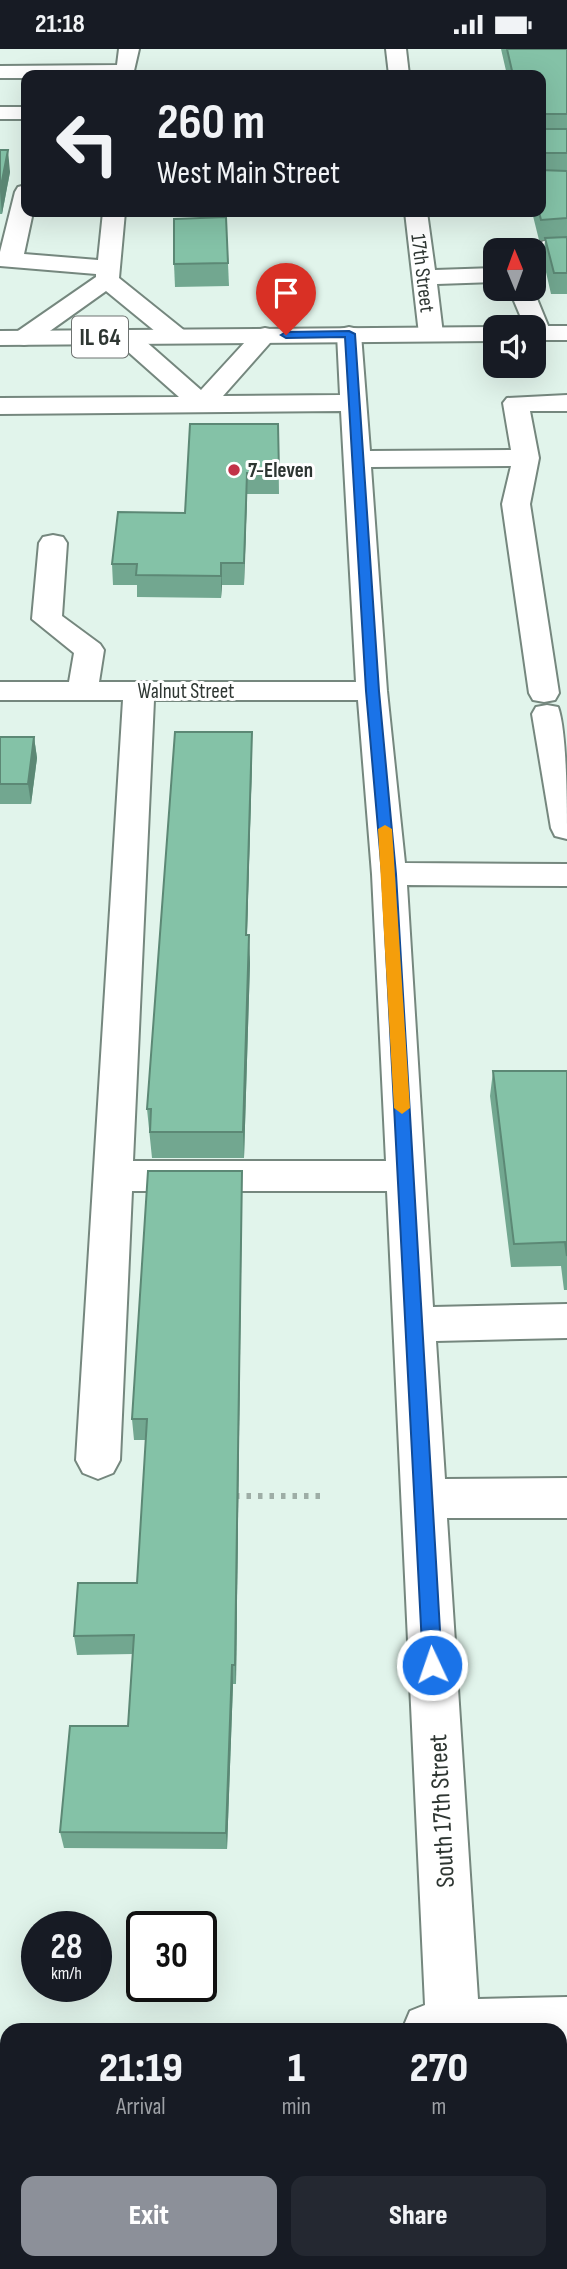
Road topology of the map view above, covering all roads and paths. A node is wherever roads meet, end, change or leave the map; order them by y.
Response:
1 (129, 49) edge
2 (396, 49) edge
3 (126, 70) edge
4 (398, 70) edge
5 (0, 72) edge
6 (21, 72) edge
7 (0, 113) edge
8 (21, 113) edge
9 (21, 209) edge
10 (114, 217) edge
11 (417, 217) edge
12 (567, 248) edge
13 (546, 249) edge
14 (6, 259) edge
15 (108, 274) junction
16 (483, 275) edge
17 (424, 277) junction
18 (546, 333) edge
19 (567, 333) edge
20 (349, 334) junction
21 (431, 334) junction
22 (483, 334) edge
23 (265, 335) junction
24 (176, 336) junction
25 (126, 337) junction
26 (12, 338) edge
27 (354, 403) junction
28 (567, 403) edge
29 (202, 404) junction
30 (0, 405) edge
31 (526, 458) junction
32 (357, 459) junction
33 (53, 544) dead end
34 (0, 691) edge
35 (83, 691) junction
36 (139, 691) junction
37 (372, 691) junction
38 (567, 828) edge
39 (389, 874) junction
40 (567, 875) edge
41 (113, 1176) junction
42 (405, 1176) junction
43 (567, 1321) edge
44 (414, 1324) junction
45 (98, 1459) dead end
46 (231, 1496) edge
47 (325, 1496) dead end
48 (567, 1498) edge
49 (423, 1499) junction
50 (445, 2023) edge

1 - 3 street
2 - 4 street
5 - 6 street
7 - 8 street
9 - 14 street
10 - 15 street
11 - 17 street, 17th Street
12 - 13 street
14 - 15 street
15 - 24 street
15 - 26 street
16 - 17 street
17 - 21 street, 17th Street
18 - 19 street
20 - 21 street, IL 64
20 - 23 street, IL 64
20 - 27 street, South 17th Street
21 - 22 street, IL 64
23 - 24 street, IL 64
23 - 29 street
24 - 25 street, IL 64
25 - 26 street, IL 64
25 - 29 street
27 - 29 street
27 - 32 street, South 17th Street
28 - 31 street
29 - 30 street
31 - 32 street
31 - 38 street
32 - 37 street, South 17th Street
33 - 35 street
34 - 35 street, Walnut Street
35 - 36 street, Walnut Street
36 - 37 street, Walnut Street
36 - 41 street
37 - 39 street, South 17th Street
39 - 40 street
39 - 42 street, South 17th Street
41 - 42 street
41 - 45 street
42 - 44 street, South 17th Street
43 - 44 street
44 - 49 street, South 17th Street
46 - 47 path
48 - 49 street
49 - 50 street, South 17th Street

